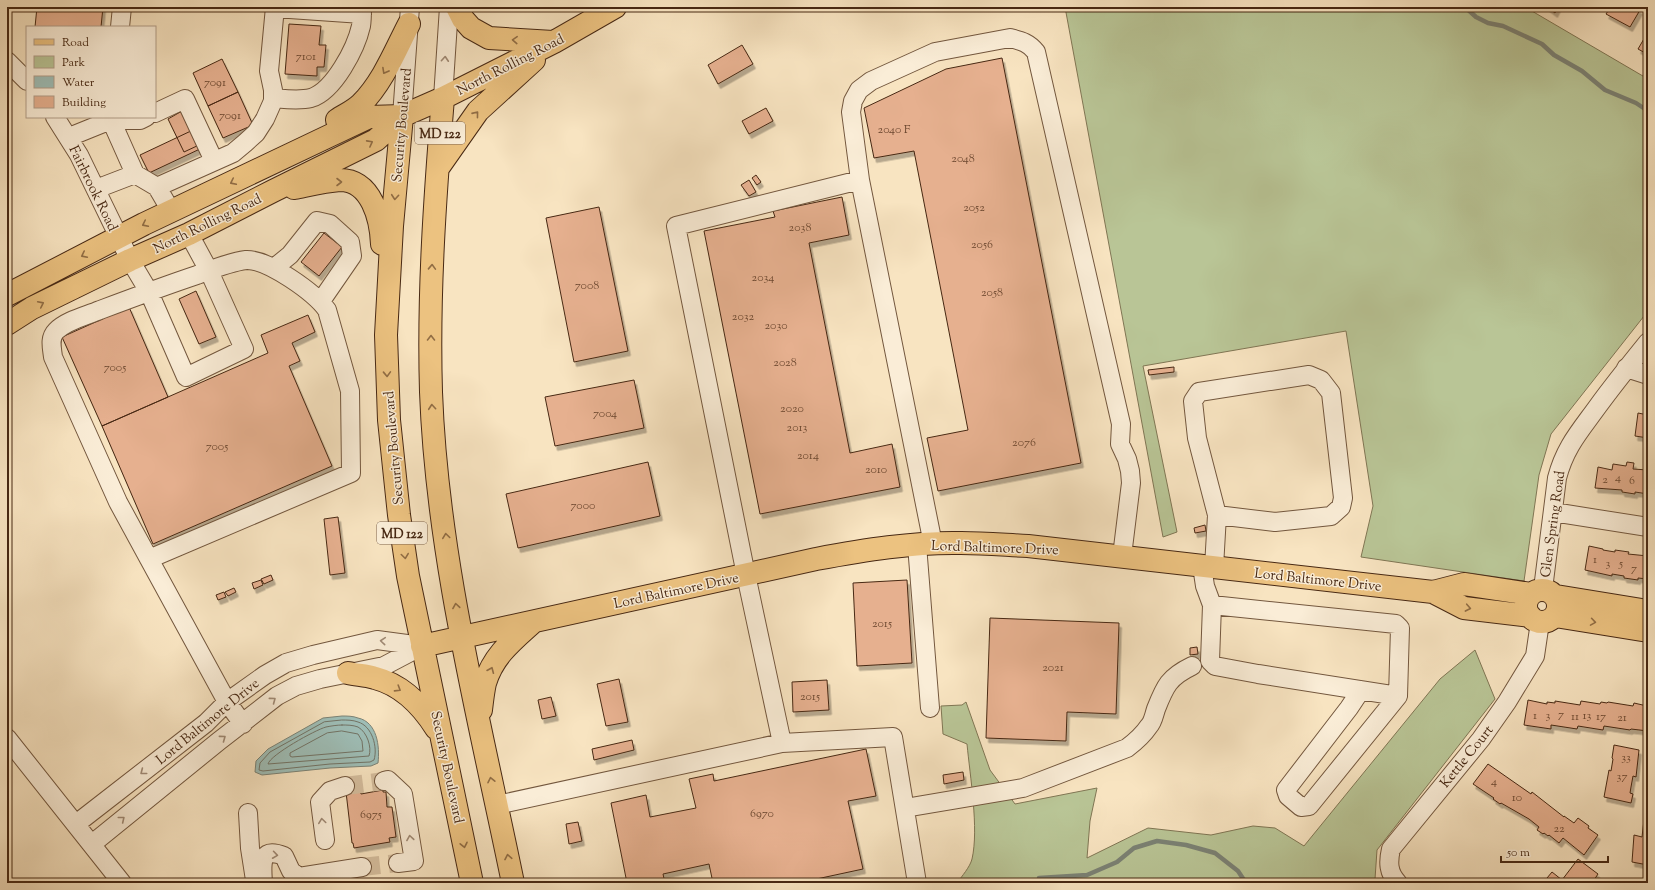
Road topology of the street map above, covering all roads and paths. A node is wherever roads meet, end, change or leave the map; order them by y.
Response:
1 (122, 7) edge
2 (275, 7) edge
3 (449, 7) edge
4 (457, 7) edge
5 (615, 7) edge
6 (362, 11) edge
7 (409, 15) edge
8 (120, 26) edge
9 (554, 42) junction
10 (7, 61) edge
11 (26, 79) edge
12 (274, 98) junction
13 (443, 98) junction
14 (156, 113) edge
15 (402, 116) junction
16 (56, 118) edge
17 (144, 118) edge
18 (111, 120) junction
19 (69, 137) junction
20 (241, 146) junction
21 (214, 161) junction
22 (437, 169) junction
23 (257, 170) junction
24 (135, 174) junction
25 (860, 180) junction
26 (157, 187) junction
27 (96, 189) junction
28 (273, 191) junction
29 (171, 211) junction
30 (189, 234) junction
31 (119, 238) junction
32 (130, 260) junction
33 (274, 268) junction
34 (209, 271) junction
35 (148, 292) junction
36 (7, 295) edge
37 (321, 301) junction
38 (7, 324) edge
39 (386, 335) junction
40 (1648, 342) edge
41 (1626, 368) junction
42 (1648, 376) edge
43 (1553, 512) junction
44 (1217, 515) junction
45 (1648, 527) edge
46 (925, 544) junction
47 (1122, 556) junction
48 (149, 559) junction
49 (1208, 567) junction
50 (746, 575) junction
51 (1212, 605) junction
52 (1542, 606) junction
53 (1648, 611) edge
54 (535, 621) junction
55 (1648, 631) edge
56 (462, 637) junction
57 (422, 646) junction
58 (1192, 666) dead end
59 (348, 673) junction
60 (1361, 690) junction
61 (1398, 696) junction
62 (226, 702) junction
63 (930, 708) dead end
64 (479, 722) junction
65 (243, 724) junction
66 (7, 738) edge
67 (442, 738) junction
68 (782, 742) junction
69 (384, 781) tunnel mouth
70 (345, 786) tunnel mouth
71 (496, 804) junction
72 (905, 808) junction
73 (248, 813) dead end
74 (76, 824) junction
75 (325, 840) dead end
76 (92, 844) junction
77 (398, 863) tunnel mouth
78 (362, 867) tunnel mouth
79 (122, 883) edge
80 (256, 883) edge
81 (263, 883) edge
82 (472, 883) edge
83 (513, 883) edge
84 (917, 883) edge
85 (1398, 883) edge

1 - 8 street
2 - 6 street
2 - 12 street
13 -> 3 street
9 -> 4 main road
5 - 9 main road, North Rolling Road
6 - 12 street
7 - 15 street, Security Boulevard
7 -> 23 main road
9 - 13 main road, North Rolling Road
22 -> 9 main road
10 - 11 street
12 - 20 street
13 - 15 main road, North Rolling Road
13 - 22 main road, MD 122
14 - 21 street
15 - 23 main road, North Rolling Road
28 -> 15 main road, North Rolling Road
15 -> 39 main road, Security Boulevard / MD 122
16 - 19 street, Fairbrook Road
17 - 18 street
18 - 19 street
18 - 24 street
19 - 27 street, Fairbrook Road
20 - 21 street
20 - 23 street
21 - 26 street
56 -> 22 main road, MD 122
23 -> 29 main road, North Rolling Road
24 - 26 street
24 - 27 street
25 - 46 street
25 - 47 street
25 - 50 street
26 - 29 street
27 - 31 street, Fairbrook Road
28 - 30 main road, North Rolling Road
28 -> 39 main road
29 -> 31 main road, North Rolling Road
30 - 32 main road, North Rolling Road
30 - 34 street
31 - 32 street, Fairbrook Road
31 -> 36 main road, North Rolling Road
32 - 35 street, Fairbrook Road
38 -> 32 main road, North Rolling Road
33 - 34 street
33 - 37 street
33 - 37 street
34 - 35 street
34 - 35 street, Fairbrook Road
35 - 48 street
37 - 48 street
39 -> 57 main road, Security Boulevard / MD 122
40 - 41 street, Glen Spring Road
41 - 42 street
41 - 43 street, Glen Spring Road
43 - 45 street
43 - 52 street, Glen Spring Road
44 - 44 street
44 - 49 street
46 - 47 main road, Lord Baltimore Drive
46 - 50 main road, Lord Baltimore Drive
46 - 63 street
47 - 49 main road, Lord Baltimore Drive
48 - 62 street
49 - 51 street
49 - 52 main road, Lord Baltimore Drive
50 - 54 main road, Lord Baltimore Drive
50 - 68 street
51 - 60 street
51 - 61 street
52 - 53 main road, Lord Baltimore Drive
52 -> 55 main road, Lord Baltimore Drive
52 - 85 street, Kettle Court
54 - 56 main road, Lord Baltimore Drive
64 -> 54 main road
56 - 57 main road, Lord Baltimore Drive
56 - 64 main road, MD 122
57 - 59 street, Lord Baltimore Drive
57 -> 62 street, Lord Baltimore Drive
57 - 67 main road, Security Boulevard / MD 122
58 - 72 street
65 -> 59 street, Lord Baltimore Drive
59 -> 67 main road
60 - 61 street
60 - 61 street
62 - 65 street
62 -> 74 street, Lord Baltimore Drive
71 -> 64 main road, MD 122
76 -> 65 street, Lord Baltimore Drive
66 - 74 street
67 -> 82 main road, Security Boulevard / MD 122
68 - 71 street
68 - 72 street
77 -> 69 street
75 -> 70 street
83 -> 71 main road, MD 122
72 - 84 street
73 - 80 street
74 - 76 street
76 - 79 street
81 -> 78 street

